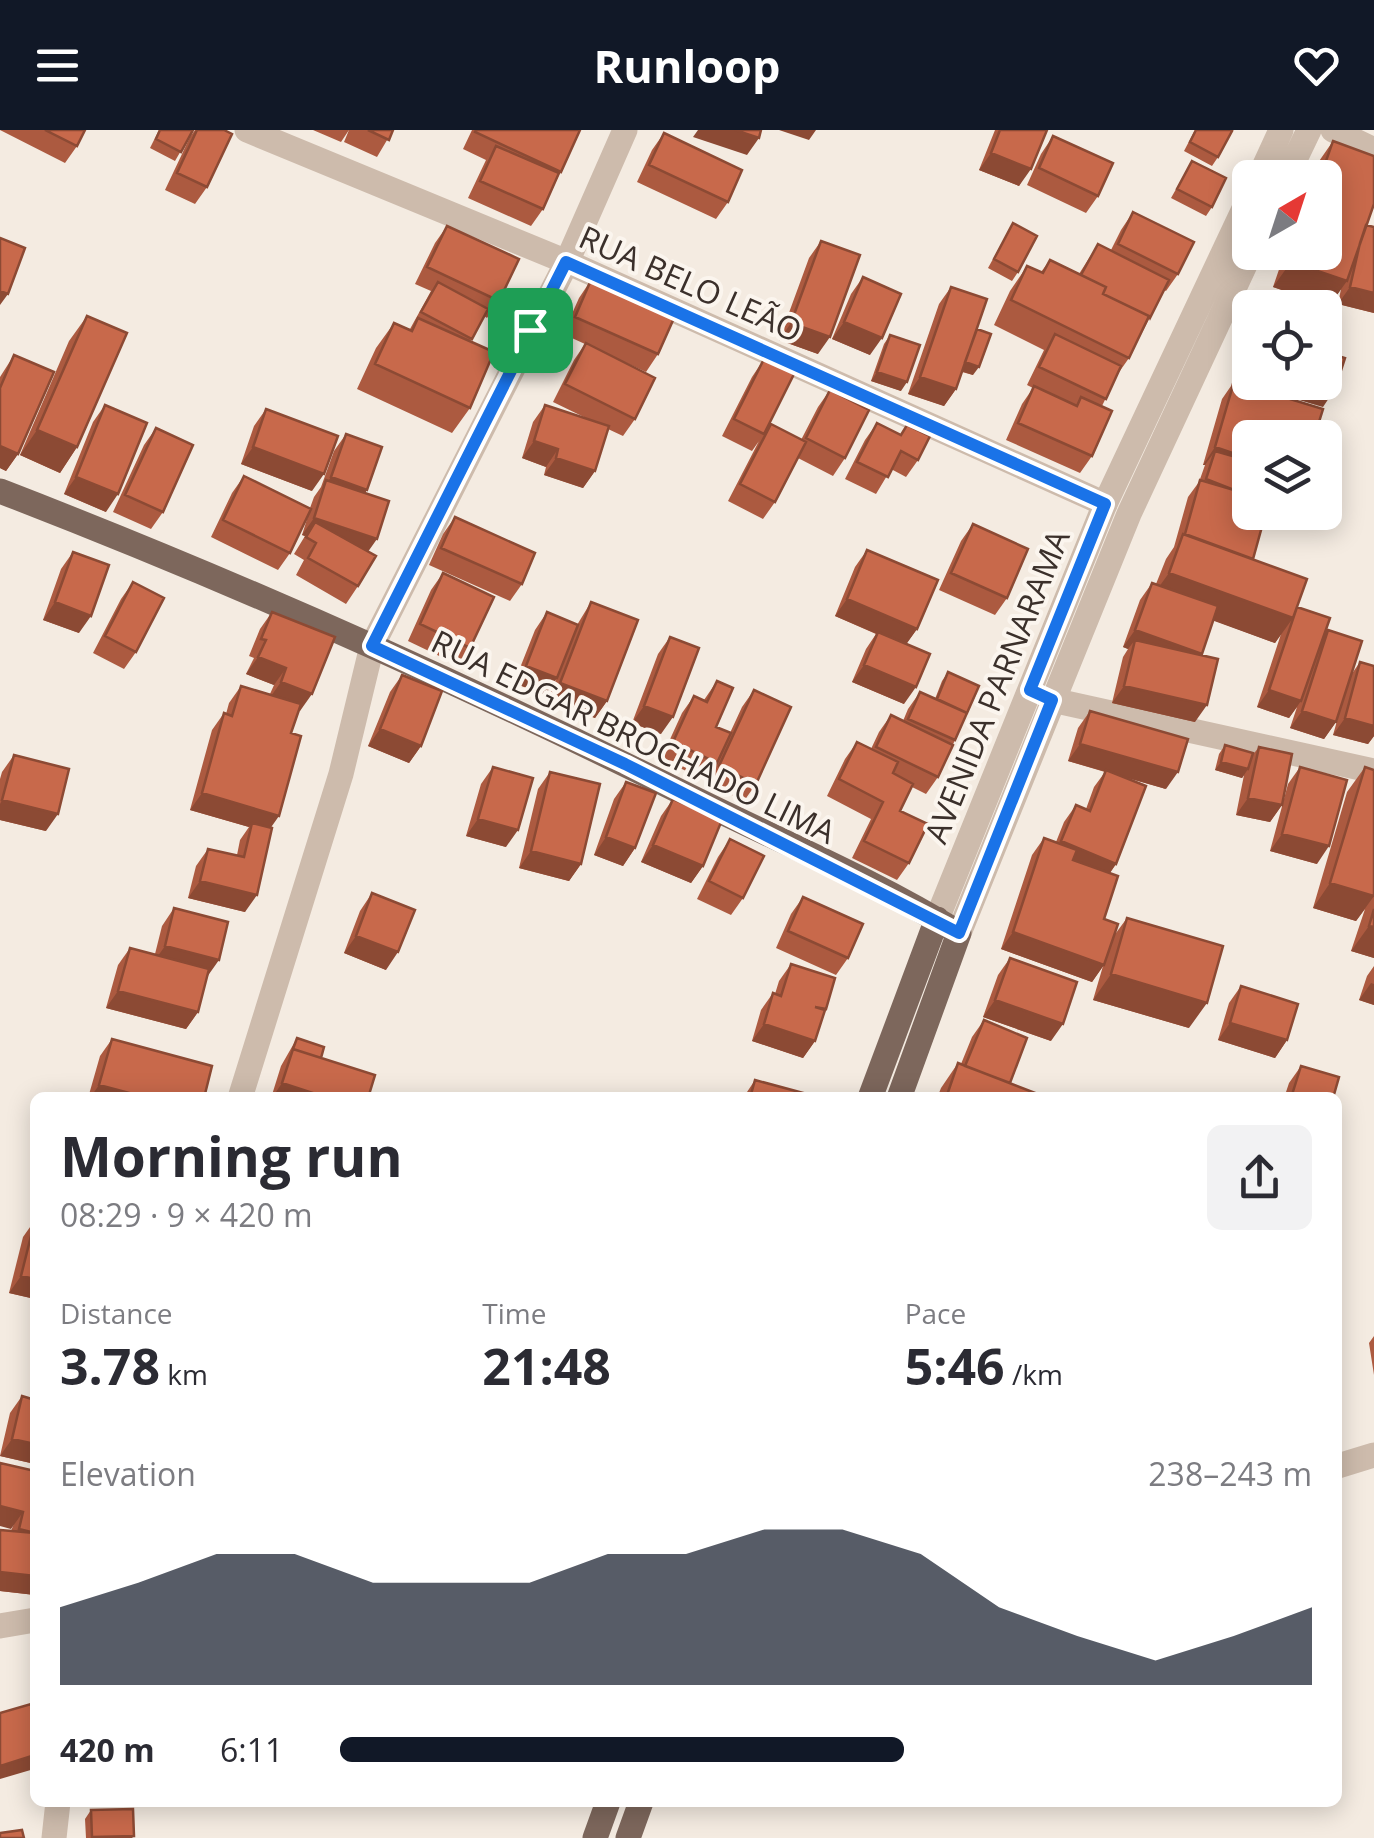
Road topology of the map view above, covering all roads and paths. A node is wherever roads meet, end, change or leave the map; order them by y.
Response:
1 (247, 130) edge
2 (625, 130) edge
3 (1281, 130) edge
4 (1309, 130) edge
5 (1334, 130) edge
6 (1374, 150) edge
7 (1267, 160) edge
8 (1295, 160) edge
9 (1232, 234) edge
10 (566, 262) junction
11 (1242, 270) edge
12 (0, 491) edge
13 (1105, 504) junction
14 (1129, 514) junction
15 (372, 646) junction
16 (1041, 695) junction
17 (1374, 772) edge
18 (948, 926) junction
19 (242, 1092) edge
20 (873, 1092) edge
21 (901, 1092) edge
22 (1374, 1454) edge
23 (1342, 1465) edge
24 (30, 1621) edge
25 (0, 1626) edge
26 (57, 1807) edge
27 (606, 1807) edge
28 (639, 1807) edge
29 (54, 1838) edge
30 (595, 1838) edge
31 (628, 1838) edge

1 - 10 street, RUA BELO LEÃO
2 - 10 street
3 - 7 street
4 - 8 street
5 - 6 street
9 - 13 street, AVENIDA PARNARAMA
10 - 13 street, RUA BELO LEÃO
10 - 15 street
11 - 14 street, AVENIDA PARNARAMA
12 - 15 main road, RUA EDGAR BROCHADO LIMA
13 - 14 street, RUA BELO LEÃO
13 - 16 street, AVENIDA PARNARAMA
14 - 16 street, AVENIDA PARNARAMA
15 - 18 main road, RUA EDGAR BROCHADO LIMA
15 - 19 street
16 - 17 street
16 - 18 street, AVENIDA PARNARAMA
18 - 20 main road, AVENIDA PARNARAMA
18 - 21 main road, AVENIDA PARNARAMA
22 - 23 street
24 - 25 street
26 - 29 street
27 - 30 main road
28 - 31 main road

